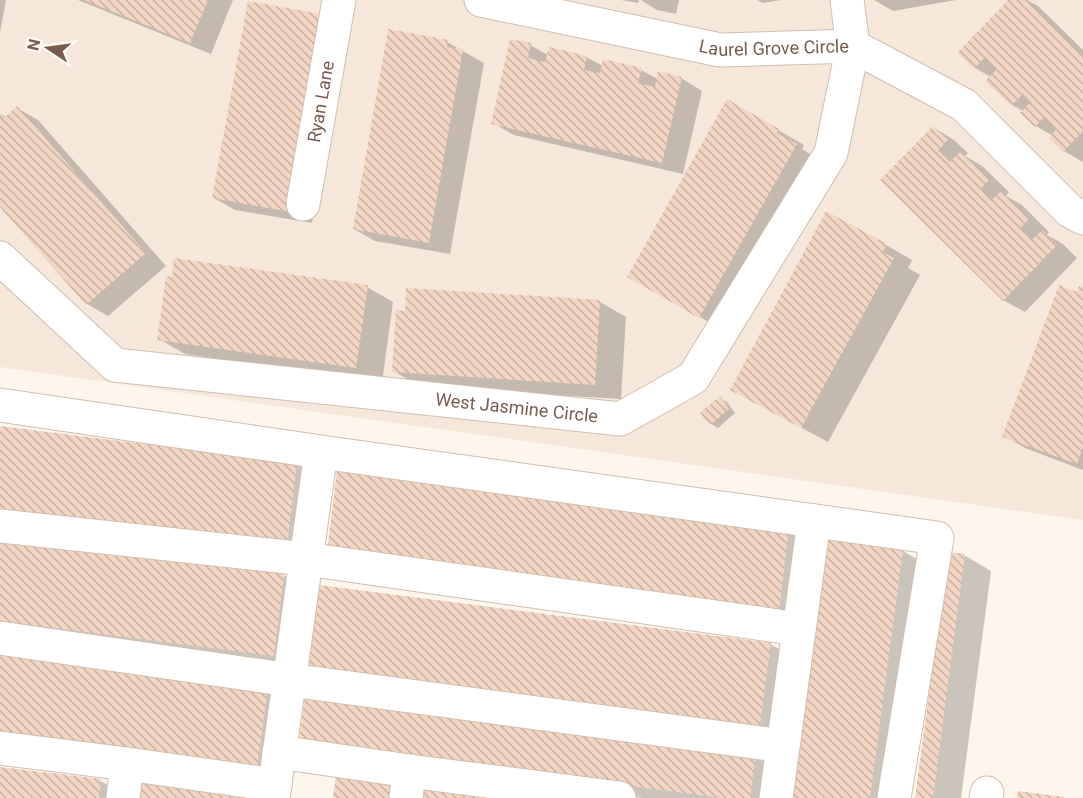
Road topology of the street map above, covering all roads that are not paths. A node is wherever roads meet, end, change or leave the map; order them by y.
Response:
1 (339, 0) edge
2 (481, 0) edge
3 (847, 0) edge
4 (854, 46) junction
5 (303, 204) dead end
6 (1083, 218) edge
7 (0, 258) edge
8 (0, 405) edge
9 (321, 452) junction
10 (814, 520) junction
11 (0, 526) edge
12 (306, 559) junction
13 (799, 629) junction
14 (0, 638) edge
15 (290, 680) junction
16 (783, 746) junction
17 (0, 748) edge
18 (279, 752) junction
19 (128, 764) junction
20 (408, 784) edge
21 (274, 791) edge
22 (123, 798) edge
23 (619, 798) edge
24 (776, 798) edge
25 (894, 798) edge

1 - 5 street, Ryan Lane
2 - 4 street, Laurel Grove Circle
3 - 4 street
4 - 6 street, Laurel Grove Circle
4 - 7 street, West Jasmine Circle
8 - 9 street
9 - 10 street
9 - 12 street
10 - 13 street
10 - 25 street
11 - 12 street
12 - 13 street
12 - 15 street
13 - 16 street
14 - 15 street
15 - 16 street
15 - 18 street
16 - 24 street
17 - 19 street
18 - 20 street
18 - 21 street
19 - 21 street
19 - 22 street
20 - 23 street

